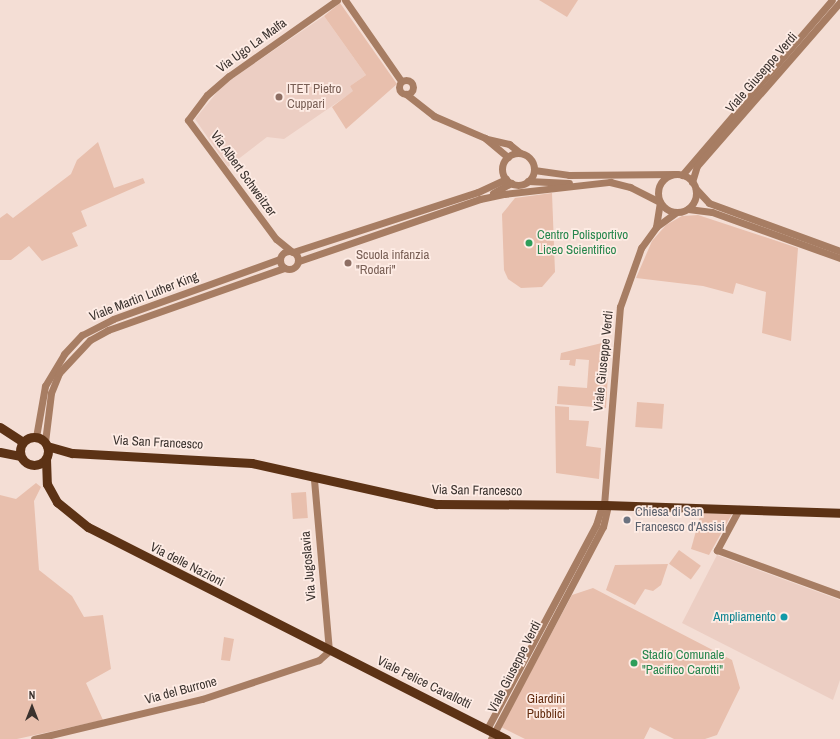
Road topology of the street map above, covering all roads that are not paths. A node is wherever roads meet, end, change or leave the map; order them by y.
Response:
1 (337, 0) edge
2 (345, 0) edge
3 (832, 0) edge
4 (840, 2) edge
5 (401, 81) junction
6 (413, 88) junction
7 (406, 94) junction
8 (420, 104) junction
9 (188, 120) joint
10 (485, 138) junction
11 (520, 153) junction
12 (508, 157) junction
13 (534, 170) junction
14 (679, 174) junction
15 (508, 181) junction
16 (528, 181) junction
17 (692, 182) junction
18 (586, 184) junction
19 (696, 189) junction
20 (480, 199) junction
21 (660, 202) junction
22 (688, 209) junction
23 (675, 213) junction
24 (656, 227) junction
25 (279, 242) junction
26 (292, 251) junction
27 (840, 251) edge
28 (280, 257) junction
29 (840, 258) edge
30 (299, 261) junction
31 (284, 268) junction
32 (0, 427) edge
33 (36, 437) junction
34 (23, 442) junction
35 (46, 451) junction
36 (0, 452) edge
37 (20, 456) junction
38 (314, 478) junction
39 (605, 505) junction
40 (739, 510) junction
41 (840, 513) edge
42 (840, 595) edge
43 (329, 651) junction
44 (491, 734) edge
45 (34, 739) edge
46 (506, 739) edge

1 - 9 street, Via Ugo La Malfa
2 - 5 street
3 - 14 street, Viale Giuseppe Verdi
4 - 17 street, Viale Giuseppe Verdi
5 - 6 street
5 - 7 street
6 - 7 street
6 - 8 street
7 - 8 street
8 - 10 street
9 - 25 street, Via Albert Schweitzer
10 - 11 street
10 - 12 street
11 - 12 street
11 - 13 street
12 - 15 street
13 - 14 street
13 - 16 street
14 - 17 street
14 - 21 street, Viale Giuseppe Verdi
15 - 16 street, Viale Martin Luther King
15 - 20 street, Viale Martin Luther King
15 - 26 street, Viale Martin Luther King
16 - 18 street, Viale Martin Luther King
17 - 19 street
18 - 20 street, Viale Martin Luther King
18 - 21 street, Viale Martin Luther King
19 - 22 street
19 - 27 street
20 - 30 street, Viale Martin Luther King
21 - 23 street
21 - 24 street, Viale Giuseppe Verdi
22 - 23 street, Viale Giuseppe Verdi
22 - 29 street
23 - 24 street, Viale Giuseppe Verdi
24 - 39 street, Viale Giuseppe Verdi
25 - 26 street, Via Albert Schweitzer
25 - 28 street, Via Albert Schweitzer
26 - 28 street, Viale Martin Luther King
26 - 30 street
28 - 31 street
28 - 33 street, Viale Martin Luther King
30 - 31 street, Viale Martin Luther King
31 - 35 street, Viale Martin Luther King
32 - 34 main road
33 - 34 main road
33 - 35 main road
34 - 37 main road
35 - 37 main road
35 - 38 main road, Via San Francesco
35 - 43 main road, Via delle Nazioni
36 - 37 main road
38 - 39 main road, Via San Francesco
38 - 43 street, Via Jugoslavia
39 - 40 main road, Via San Francesco
39 - 44 street, Viale Giuseppe Verdi
40 - 41 main road, Via San Francesco
40 - 42 street
43 - 44 main road, Viale Felice Cavallotti
43 - 45 street, Via del Burrone
44 - 46 main road, Viale Felice Cavallotti

